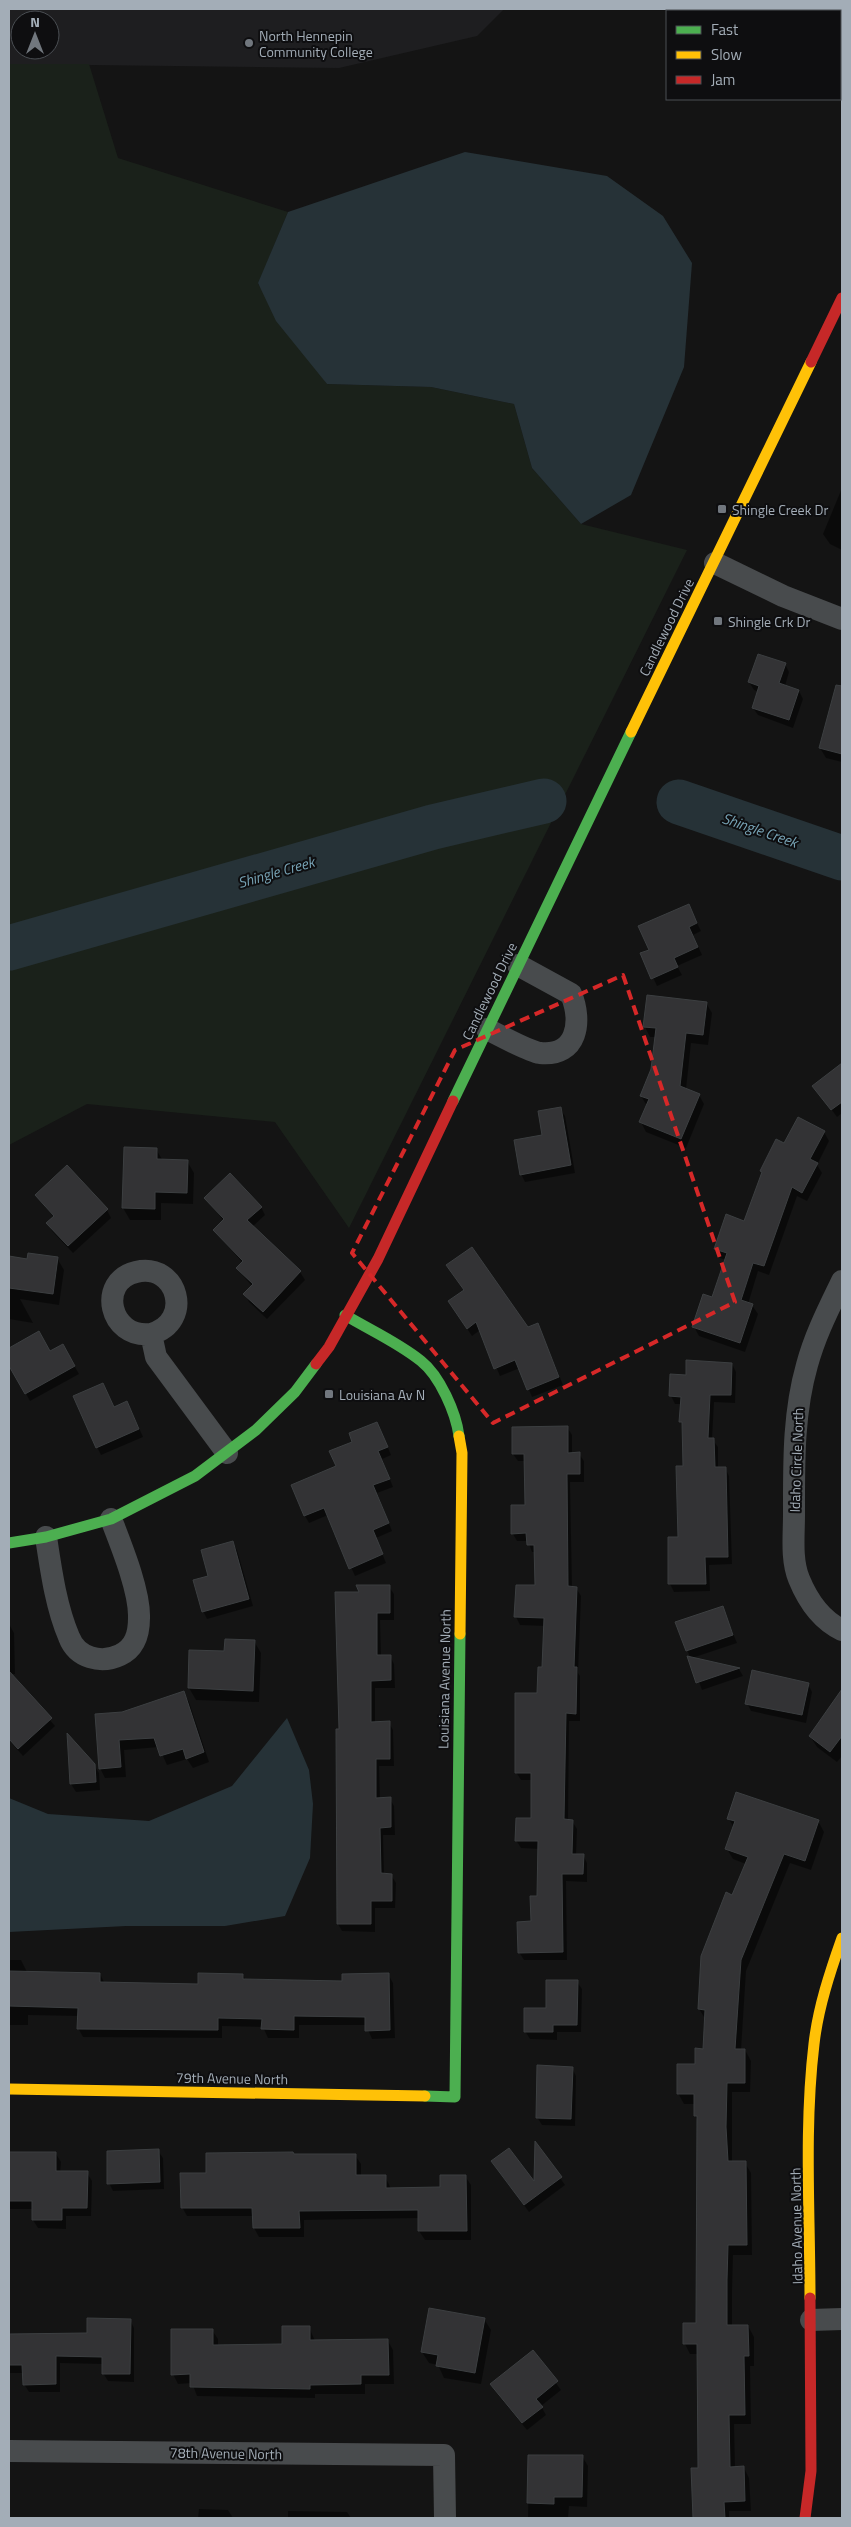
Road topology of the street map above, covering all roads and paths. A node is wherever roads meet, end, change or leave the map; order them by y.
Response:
1 (842, 298) edge
2 (714, 563) junction
3 (842, 619) edge
4 (518, 964) junction
5 (487, 1029) junction
6 (842, 1281) edge
7 (345, 1315) junction
8 (151, 1334) dead end
9 (227, 1454) junction
10 (111, 1519) junction
11 (46, 1537) junction
12 (9, 1544) edge
13 (842, 1630) edge
14 (842, 1938) edge
15 (9, 2089) edge
16 (455, 2097) joint
17 (842, 2319) edge
18 (812, 2320) junction
19 (9, 2451) edge
20 (445, 2518) edge
21 (805, 2518) edge

1 - 2 street, Candlewood Drive
2 - 3 street
2 - 4 street, Candlewood Drive
4 - 5 street, Candlewood Drive
4 - 5 street
5 - 7 street, Candlewood Drive
6 - 13 street, Idaho Circle North
7 - 9 street, Candlewood Drive
7 - 16 street, Louisiana Avenue North
8 - 9 street
9 - 10 street, Candlewood Drive
10 - 11 street, Candlewood Drive
10 - 11 street
11 - 12 street, Candlewood Drive
14 - 18 street, Idaho Avenue North
15 - 16 street, 79th Avenue North
17 - 18 street
18 - 21 street, Idaho Avenue North
19 - 20 street, 78th Avenue North

